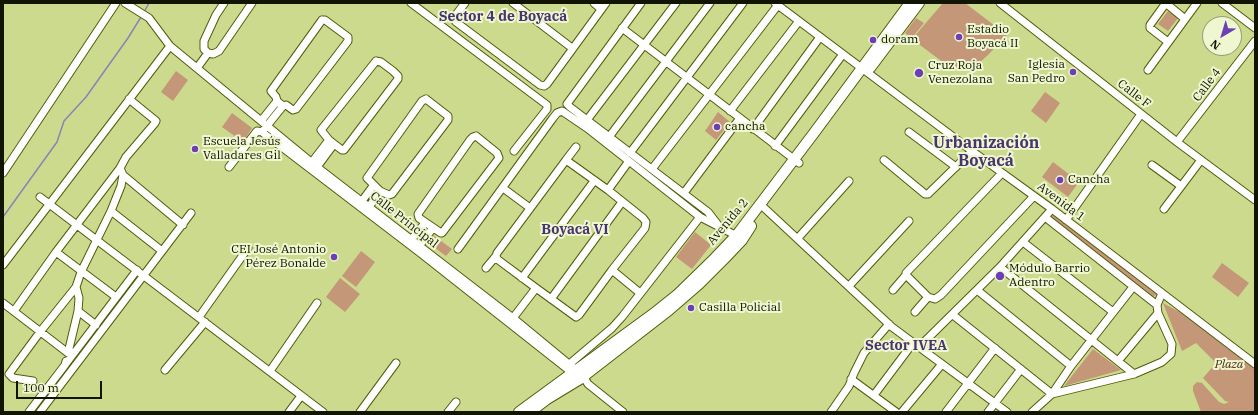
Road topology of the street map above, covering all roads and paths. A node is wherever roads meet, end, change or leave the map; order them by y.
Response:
1 (116, 3) edge
2 (125, 3) edge
3 (224, 3) edge
4 (252, 3) edge
5 (411, 3) edge
6 (465, 3) edge
7 (513, 3) edge
8 (594, 3) edge
9 (641, 3) edge
10 (676, 3) edge
11 (710, 3) edge
12 (743, 3) edge
13 (910, 3) edge
14 (919, 3) edge
15 (1002, 3) edge
16 (1197, 3) edge
17 (1222, 3) edge
18 (777, 4) edge
19 (604, 6) edge
20 (1185, 18) junction
21 (799, 21) junction
22 (622, 28) junction
23 (1255, 28) edge
24 (820, 37) junction
25 (1255, 41) edge
26 (1168, 42) junction
27 (644, 45) junction
28 (170, 46) junction
29 (572, 48) junction
30 (208, 53) junction
31 (843, 54) junction
32 (666, 62) junction
33 (197, 68) junction
34 (865, 70) junction
35 (1148, 70) dead end
36 (687, 78) junction
37 (709, 95) junction
38 (129, 99) junction
39 (277, 102) junction
40 (283, 106) junction
41 (730, 111) junction
42 (1141, 114) junction
43 (740, 118) junction
44 (587, 120) junction
45 (261, 121) junction
46 (265, 129) junction
47 (753, 129) junction
48 (909, 132) dead end
49 (609, 137) junction
50 (332, 142) junction
51 (1177, 142) junction
52 (775, 146) junction
53 (576, 147) dead end
54 (514, 151) dead end
55 (972, 151) junction
56 (630, 153) junction
57 (566, 160) junction
58 (884, 160) dead end
59 (1201, 160) junction
60 (629, 161) junction
61 (796, 161) junction
62 (314, 164) junction
63 (1152, 165) dead end
64 (229, 167) dead end
65 (956, 167) junction
66 (652, 169) junction
67 (122, 171) junction
68 (1002, 173) junction
69 (3, 174) edge
70 (594, 181) junction
71 (849, 181) dead end
72 (373, 186) junction
73 (1181, 186) junction
74 (503, 188) junction
75 (608, 190) junction
76 (380, 191) junction
77 (684, 193) junction
78 (1034, 196) junction
79 (40, 197) dead end
80 (1255, 200) edge
81 (362, 201) junction
82 (622, 202) junction
83 (50, 204) junction
84 (763, 206) junction
85 (369, 207) junction
86 (530, 208) junction
87 (1052, 209) junction
88 (1164, 209) dead end
89 (111, 211) junction
90 (191, 213) dead end
91 (700, 217) junction
92 (1045, 217) junction
93 (1066, 220) junction
94 (909, 221) dead end
95 (425, 223) junction
96 (76, 225) junction
97 (183, 225) junction
98 (718, 226) junction
99 (433, 228) junction
100 (739, 238) junction
101 (798, 238) junction
102 (96, 240) junction
103 (411, 240) junction
104 (1023, 242) junction
105 (419, 246) junction
106 (248, 248) dead end
107 (458, 249) dead end
108 (162, 251) junction
109 (56, 252) junction
110 (496, 256) junction
111 (3, 265) edge
112 (1000, 266) junction
113 (486, 268) dead end
114 (137, 270) junction
115 (612, 270) junction
116 (81, 272) junction
117 (145, 276) junction
118 (906, 276) junction
119 (522, 278) junction
120 (849, 286) junction
121 (76, 287) junction
122 (1133, 287) junction
123 (536, 288) junction
124 (893, 290) dead end
125 (977, 290) junction
126 (640, 293) junction
127 (1162, 293) junction
128 (116, 297) junction
129 (928, 297) junction
130 (551, 299) junction
131 (3, 303) edge
132 (317, 303) dead end
133 (1157, 305) junction
134 (14, 311) junction
135 (78, 311) junction
136 (915, 312) dead end
137 (1113, 312) junction
138 (1158, 313) junction
139 (953, 314) junction
140 (198, 317) junction
141 (513, 318) junction
142 (205, 322) junction
143 (888, 324) junction
144 (96, 325) junction
145 (40, 332) junction
146 (1091, 340) junction
147 (916, 345) junction
148 (995, 348) junction
149 (68, 353) junction
150 (1118, 361) junction
151 (396, 363) dead end
152 (942, 364) junction
153 (1255, 364) edge
154 (65, 366) junction
155 (1071, 366) junction
156 (165, 370) dead end
157 (1021, 370) junction
158 (270, 371) junction
159 (576, 374) junction
160 (1134, 374) junction
161 (851, 379) junction
162 (33, 381) dead end
163 (968, 383) junction
164 (1052, 394) junction
165 (874, 395) junction
166 (302, 396) junction
167 (456, 402) dead end
168 (995, 403) junction
169 (835, 411) edge
170 (29, 412) edge
171 (40, 412) edge
172 (290, 412) edge
173 (323, 412) edge
174 (360, 412) edge
175 (448, 412) edge
176 (519, 412) edge
177 (530, 412) edge
178 (623, 412) edge
179 (896, 412) edge
180 (902, 412) edge
181 (946, 412) edge
182 (988, 412) edge
183 (1007, 412) edge
184 (1032, 412) edge

1 - 69 street
2 - 28 street, Calle Principal
3 - 30 street
4 - 30 street
5 - 54 street
6 - 29 street
7 - 29 street
8 - 19 street
9 - 22 street
10 - 27 street
11 - 32 street
12 - 36 street
13 - 34 street, Avenida 2
14 - 34 street, Avenida 2
15 - 42 street, Calle F
16 - 20 street
17 - 23 street
18 - 21 street, Avenida 1
18 - 37 street
19 - 29 street
20 - 26 street
20 - 26 street
21 - 24 street, Avenida 1
21 - 41 street
22 - 27 street
22 - 44 street
24 - 31 street, Avenida 1
24 - 47 street
25 - 51 street, Calle 4
26 - 35 street
27 - 32 street
27 - 44 street
28 - 33 street, Calle Principal
28 - 38 street
30 - 33 street
31 - 34 street, Avenida 1
31 - 52 street
32 - 36 street
32 - 49 street
33 - 45 street, Calle Principal
34 - 55 street, Avenida 1
34 - 61 street, Avenida 2
36 - 37 street
36 - 56 street
37 - 41 street
37 - 66 street
38 - 67 street
38 - 83 street
39 - 40 street
39 - 40 street
39 - 45 street
40 - 46 street
41 - 43 street
42 - 51 street, Calle F
42 - 93 street
43 - 47 street
43 - 77 street
44 - 49 street
45 - 46 street, Calle Principal
46 - 62 street, Calle Principal
46 - 64 street
46 - 159 street
47 - 52 street
48 - 65 street
49 - 56 street
50 - 50 street
50 - 62 street
51 - 59 street, Calle F
52 - 61 street
53 - 57 street
55 - 65 street
55 - 68 street, Avenida 1
56 - 66 street
57 - 70 street
57 - 86 street
58 - 65 street
59 - 73 street
59 - 80 street, Calle F
60 - 74 street
60 - 75 street
60 - 91 street
61 - 84 street, Avenida 2
62 - 81 street, Calle Principal
63 - 73 street
66 - 77 street
67 - 89 street
67 - 96 street
67 - 97 street
68 - 78 street, Avenida 1
68 - 118 street
70 - 75 street
70 - 119 street
71 - 101 street
72 - 76 street
72 - 76 street
72 - 81 street
73 - 88 street
74 - 86 street
74 - 107 street
75 - 82 street
76 - 85 street
77 - 98 street
78 - 87 street, Avenida 1
78 - 129 street
79 - 83 street
81 - 85 street, Calle Principal
82 - 115 street
82 - 130 street
83 - 96 street
83 - 111 street
84 - 100 street, Avenida 2
84 - 101 street
85 - 103 street, Calle Principal
86 - 110 street
87 - 92 street
87 - 93 street, Avenida 1
89 - 102 street
89 - 108 street
90 - 97 street
91 - 98 street
91 - 126 street
92 - 104 street
92 - 122 street
93 - 127 street, Avenida 1
94 - 120 street
95 - 99 street
95 - 99 street
95 - 103 street
96 - 102 street
96 - 109 street
97 - 108 street
98 - 100 street
99 - 105 street
100 - 159 street, Avenida 2
101 - 120 street
102 - 114 street
102 - 116 street
103 - 105 street, Calle Principal
104 - 112 street
104 - 137 street
105 - 141 street, Calle Principal
106 - 140 street
108 - 117 street
109 - 116 street
109 - 134 street
110 - 113 street
110 - 119 street
112 - 125 street
112 - 146 street
114 - 117 street
114 - 128 street
115 - 126 street
115 - 130 street
116 - 121 street
116 - 128 street
117 - 140 street
117 - 171 street
118 - 124 street
118 - 129 street
119 - 123 street
120 - 143 street
121 - 135 street
121 - 145 street
122 - 133 street
122 - 137 street
123 - 130 street
123 - 141 street
125 - 139 street
125 - 155 street
126 - 159 street
127 - 133 street
127 - 153 street, Avenida 1
128 - 144 street
129 - 136 street
131 - 134 street
132 - 158 street
133 - 138 street
134 - 145 street
135 - 144 street
135 - 149 street
137 - 146 street
138 - 150 street
138 - 160 street
139 - 147 street
139 - 148 street
140 - 142 street
141 - 159 street, Calle Principal
142 - 156 street
142 - 158 street
143 - 147 street
143 - 161 street
144 - 154 street
145 - 149 street
145 - 162 street
146 - 150 street
146 - 155 street
147 - 152 street
147 - 165 street
148 - 157 street
148 - 163 street
149 - 154 street
150 - 160 street
151 - 174 street
152 - 163 street
152 - 180 street
154 - 170 street
155 - 164 street
157 - 164 street
157 - 168 street
158 - 166 street
159 - 176 street, Avenida 2
159 - 177 street, Avenida 2
159 - 178 street, Calle Principal
160 - 164 street
161 - 165 street
161 - 169 street
163 - 168 street
163 - 181 street
164 - 184 street
165 - 179 street
166 - 172 street
166 - 173 street
167 - 175 street
168 - 182 street
168 - 183 street

